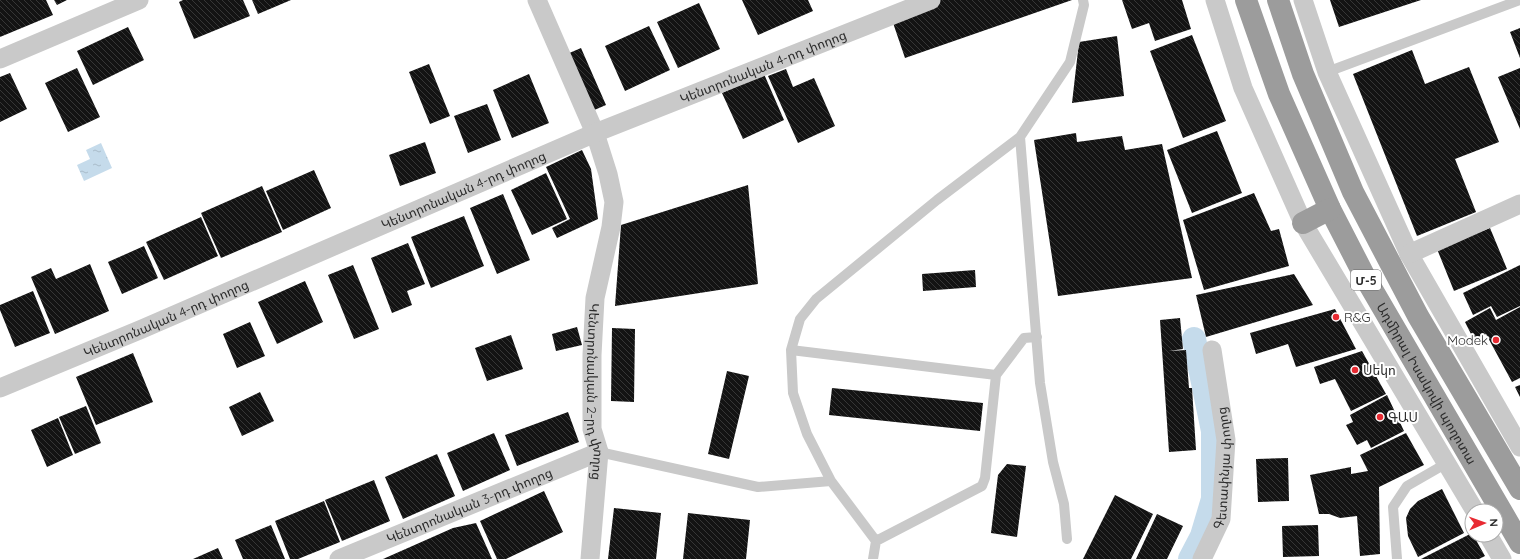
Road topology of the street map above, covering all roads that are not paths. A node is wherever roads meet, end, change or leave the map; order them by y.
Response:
1 (139, 0) edge
2 (537, 0) edge
3 (931, 0) edge
4 (1083, 0) edge
5 (1215, 0) edge
6 (1246, 0) edge
7 (1278, 0) edge
8 (1303, 0) edge
9 (1520, 0) edge
10 (0, 59) edge
11 (1327, 72) junction
12 (594, 133) junction
13 (1020, 137) junction
14 (1520, 204) edge
15 (1330, 209) junction
16 (1303, 223) junction
17 (1409, 254) junction
18 (1037, 337) junction
19 (791, 350) junction
20 (1212, 350) dead end
21 (996, 375) junction
22 (0, 388) edge
23 (1520, 447) edge
24 (599, 452) junction
25 (1447, 463) junction
26 (831, 481) junction
27 (1520, 489) edge
28 (1470, 503) edge
29 (1067, 539) dead end
30 (876, 541) junction
31 (1493, 543) edge
32 (1520, 543) edge
33 (339, 559) edge
34 (590, 559) edge
35 (873, 559) edge
36 (1202, 559) edge
37 (1397, 559) edge
38 (1502, 559) edge

1 - 10 street
2 - 12 street, Կենտրոնական 2-րդ փողոց
3 - 12 street, Կենտրոնական 4-րդ փողոց
4 - 13 lane
5 - 16 street
6 - 15 highway, Ադմիրալ Իսակովի պողոտա / Մ-5
7 - 27 highway, Ադմիրալ Իսակովի պողոտա / Մ-5
8 - 11 street
9 - 11 lane
11 - 17 street
12 - 22 street, Կենտրոնական 4-րդ փողոց
12 - 24 street, Կենտրոնական 2-րդ փողոց
13 - 18 lane
13 - 19 lane
14 - 17 street
15 - 16 highway
15 - 32 highway, Ադմիրալ Իսակովի պողոտա / Մ-5
16 - 25 street
17 - 23 street
18 - 21 lane
18 - 29 lane
19 - 21 lane
19 - 26 lane
20 - 36 street, Գետափնյա փողոց
21 - 30 lane
24 - 26 lane
24 - 33 street, Կենտրոնական 3-րդ փողոց
24 - 34 street, Կենտրոնական 2-րդ փողոց
25 - 28 street
25 - 37 lane
26 - 30 lane
30 - 35 lane
31 - 38 street

